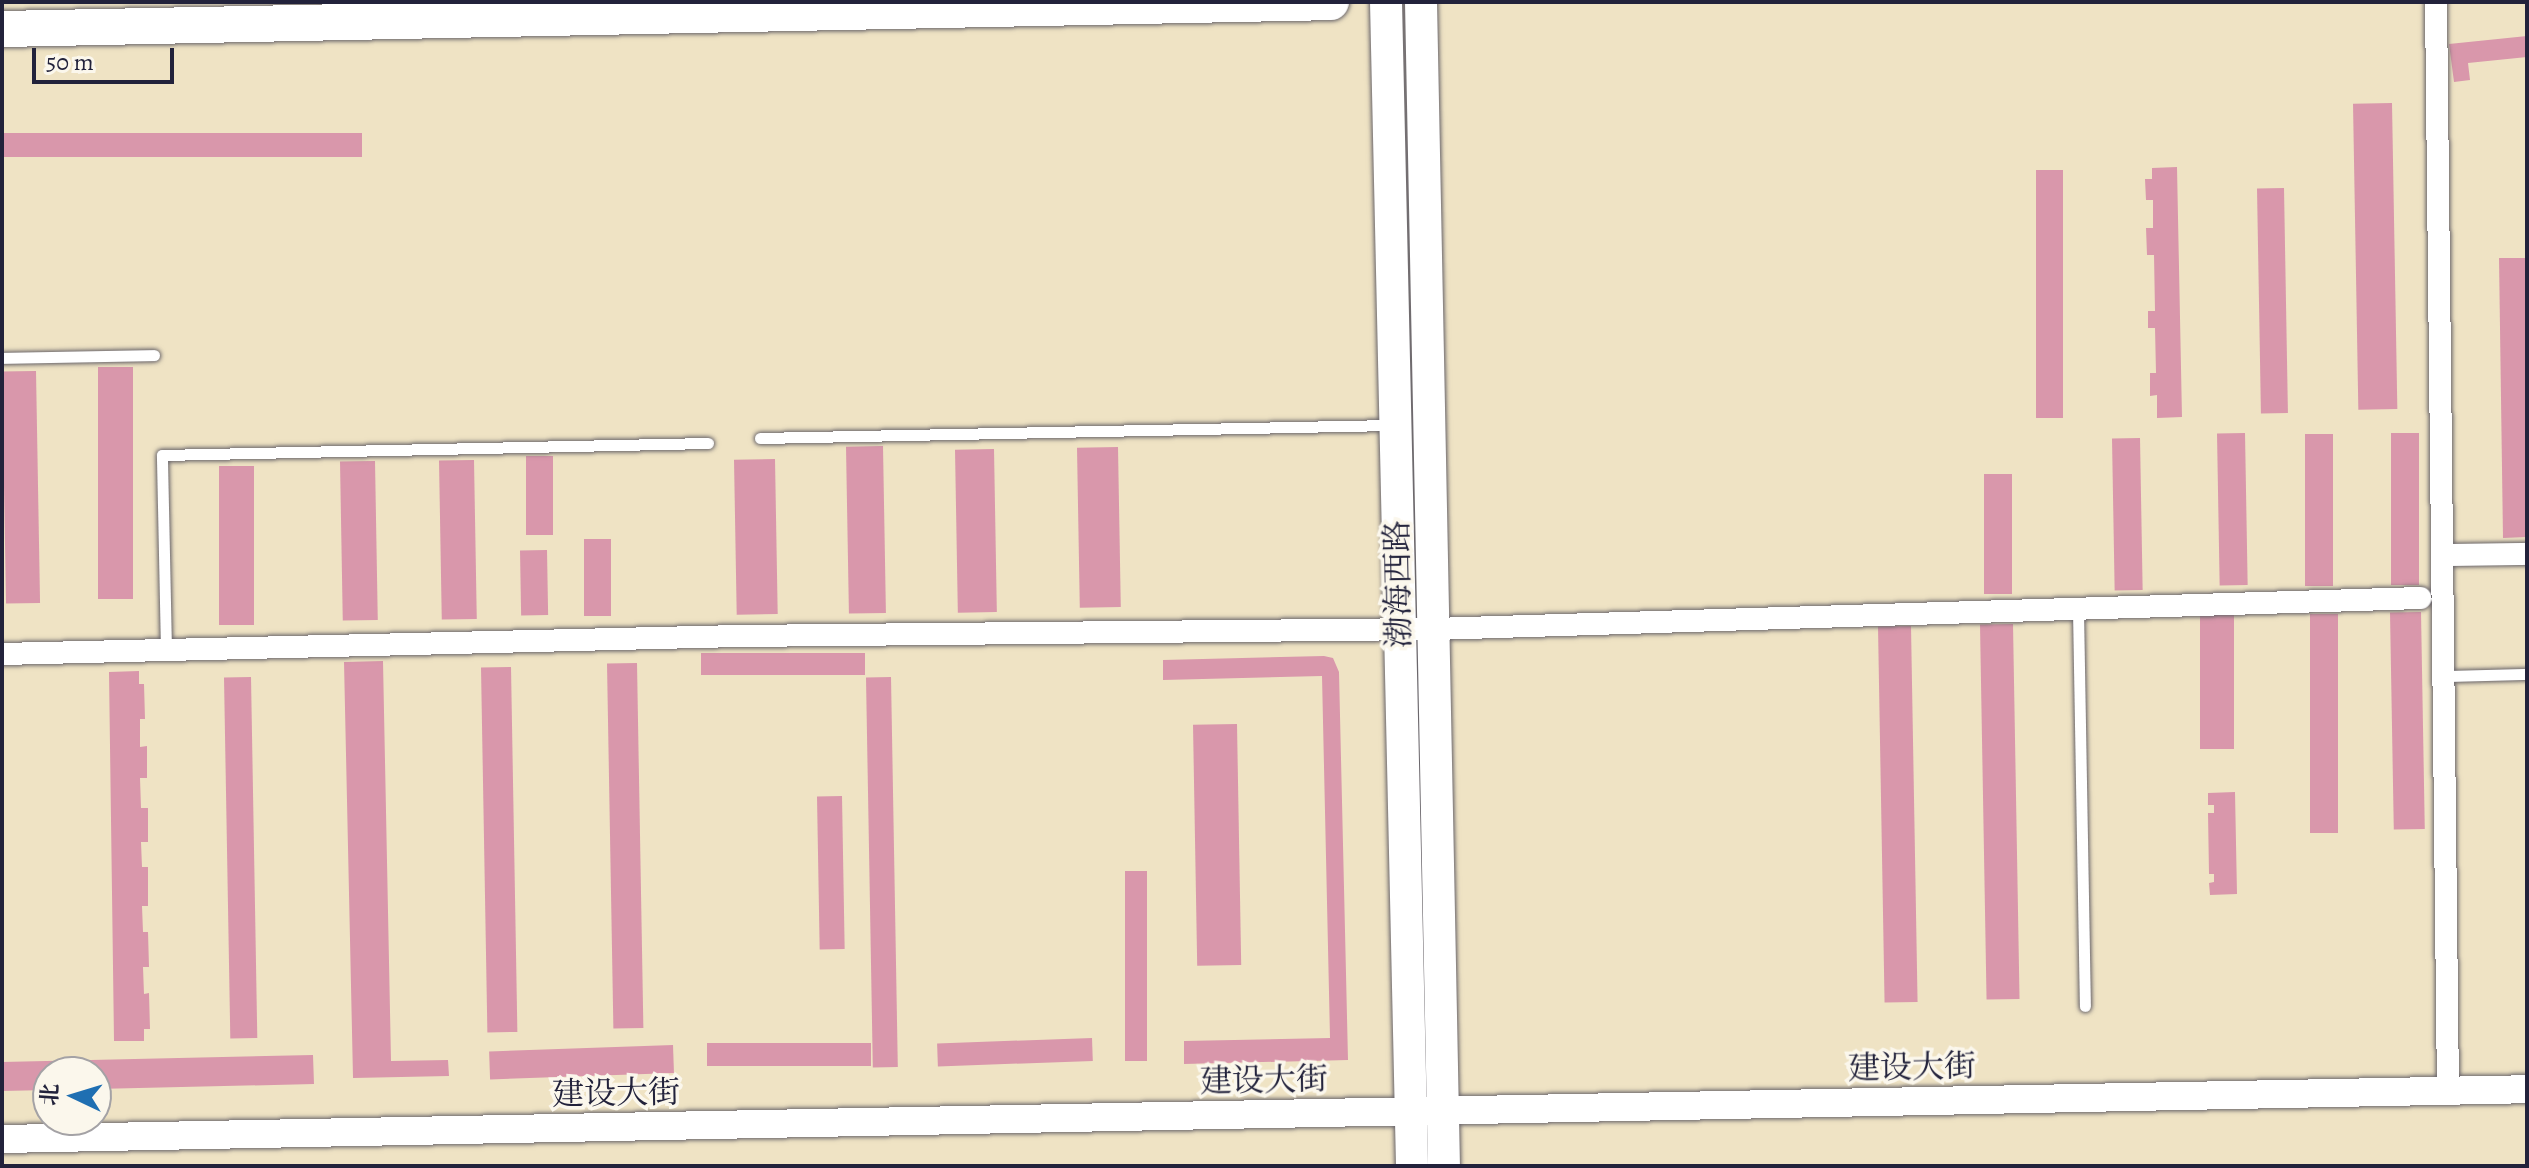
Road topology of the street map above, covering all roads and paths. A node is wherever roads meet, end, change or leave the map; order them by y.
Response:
1 (249, 2) edge
2 (1331, 2) edge
3 (1386, 2) edge
4 (1421, 2) edge
5 (2436, 2) edge
6 (2, 7) edge
7 (2, 29) edge
8 (154, 355) dead end
9 (2, 358) edge
10 (1395, 425) junction
11 (760, 438) dead end
12 (708, 443) dead end
13 (2527, 554) edge
14 (2443, 555) junction
15 (2421, 598) dead end
16 (2078, 610) junction
17 (1399, 629) junction
18 (1434, 629) junction
19 (166, 650) junction
20 (2, 654) edge
21 (2527, 674) edge
22 (2444, 676) junction
23 (2085, 1006) dead end
24 (2527, 1089) edge
25 (2448, 1090) junction
26 (1443, 1109) junction
27 (1410, 1111) junction
28 (2, 1139) edge
29 (1412, 1166) edge
30 (1444, 1166) edge

1 - 6 main road
2 - 7 main road
3 - 10 main road, 渤海西路
4 - 18 main road, 渤海西路
5 - 14 street
8 - 9 lane
10 - 11 lane
10 - 17 main road, 渤海西路
12 - 19 lane
13 - 14 street
14 - 22 street
15 - 16 street
16 - 18 street
16 - 23 lane
17 - 18 street
17 - 19 street
17 - 27 main road, 渤海西路
18 - 26 main road, 渤海西路
19 - 20 street
21 - 22 lane
22 - 25 street
24 - 25 street, 建设大街
25 - 26 street, 建设大街
26 - 27 street, 建设大街
26 - 30 main road, 渤海西路
27 - 28 street, 建设大街
27 - 29 main road, 渤海西路

